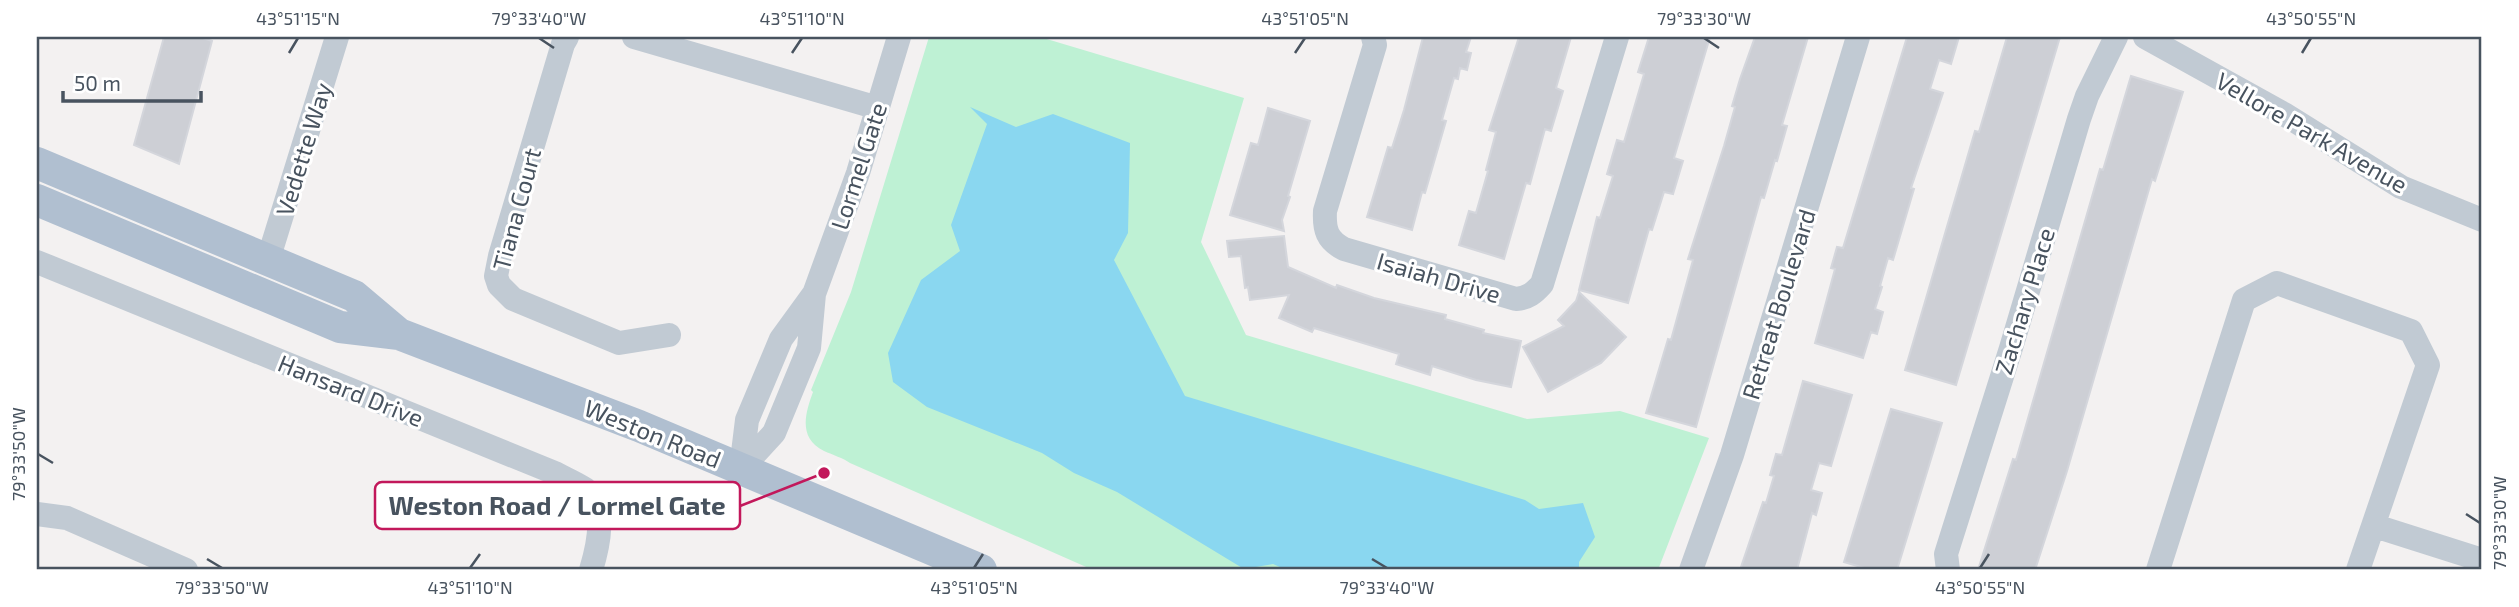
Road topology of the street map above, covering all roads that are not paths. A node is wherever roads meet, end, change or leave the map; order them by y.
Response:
1 (337, 37) edge
2 (568, 37) edge
3 (634, 37) edge
4 (899, 37) edge
5 (1373, 37) edge
6 (1617, 37) edge
7 (1858, 37) edge
8 (2116, 37) edge
9 (2145, 37) edge
10 (878, 108) junction
11 (37, 163) edge
12 (37, 200) edge
13 (2482, 220) edge
14 (268, 260) junction
15 (37, 262) edge
16 (399, 334) junction
17 (669, 335) dead end
18 (741, 469) junction
19 (37, 514) edge
20 (2375, 526) junction
21 (2482, 560) edge
22 (186, 570) edge
23 (591, 570) edge
24 (981, 570) edge
25 (1691, 570) edge
26 (1948, 570) edge
27 (2158, 570) edge
28 (2358, 570) edge

1 - 14 street, Vedette Way
2 - 17 street, Tiana Court
3 - 10 street
4 - 10 street, Lormel Gate
5 - 6 street, Isaiah Drive
7 - 25 street, Retreat Boulevard
8 - 26 street, Zachary Place
9 - 13 street, Vellore Park Avenue
10 - 18 street, Lormel Gate
11 - 14 main road, Weston Road
12 - 16 main road, Weston Road
14 - 16 main road, Weston Road
15 - 23 street, Hansard Drive
16 - 18 main road, Weston Road
18 - 24 main road, Weston Road
19 - 22 street
20 - 21 street
20 - 27 street
20 - 28 street

